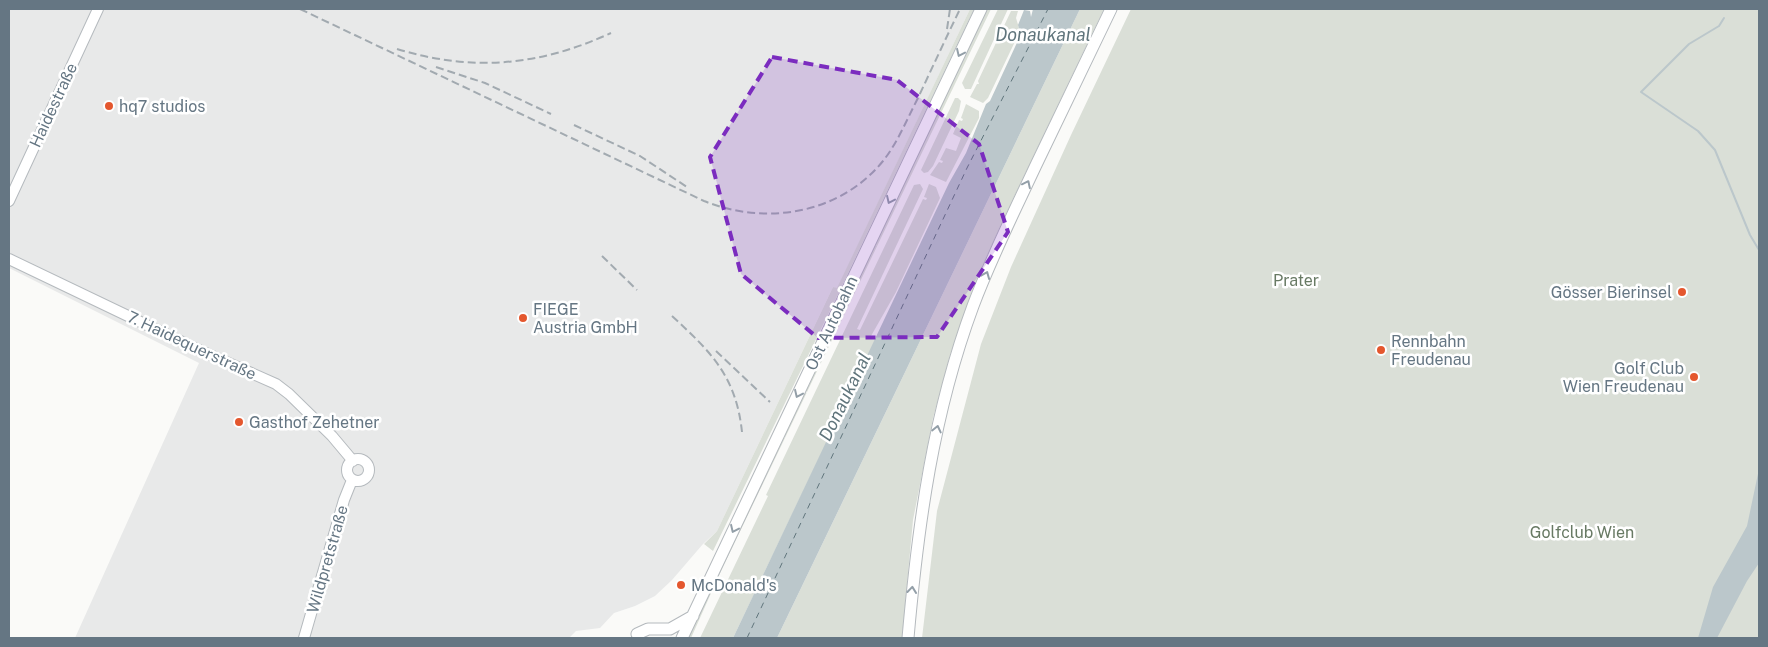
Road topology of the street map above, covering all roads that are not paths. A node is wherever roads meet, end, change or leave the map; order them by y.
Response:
1 (98, 9) edge
2 (980, 9) edge
3 (1111, 9) edge
4 (9, 201) edge
5 (9, 259) edge
6 (353, 461) junction
7 (352, 480) junction
8 (693, 616) junction
9 (636, 634) dead end
10 (304, 638) edge
11 (682, 638) edge
12 (908, 638) edge

1 - 4 main road, Haidestraße
2 -> 8 highway, Ost Autobahn
12 -> 3 highway
5 - 6 main road, 7. Haidequerstraße
6 - 7 main road
6 - 7 main road, 7. Haidequerstraße
7 - 10 main road, Wildpretstraße
8 - 9 highway
8 - 11 highway, Ost Autobahn

